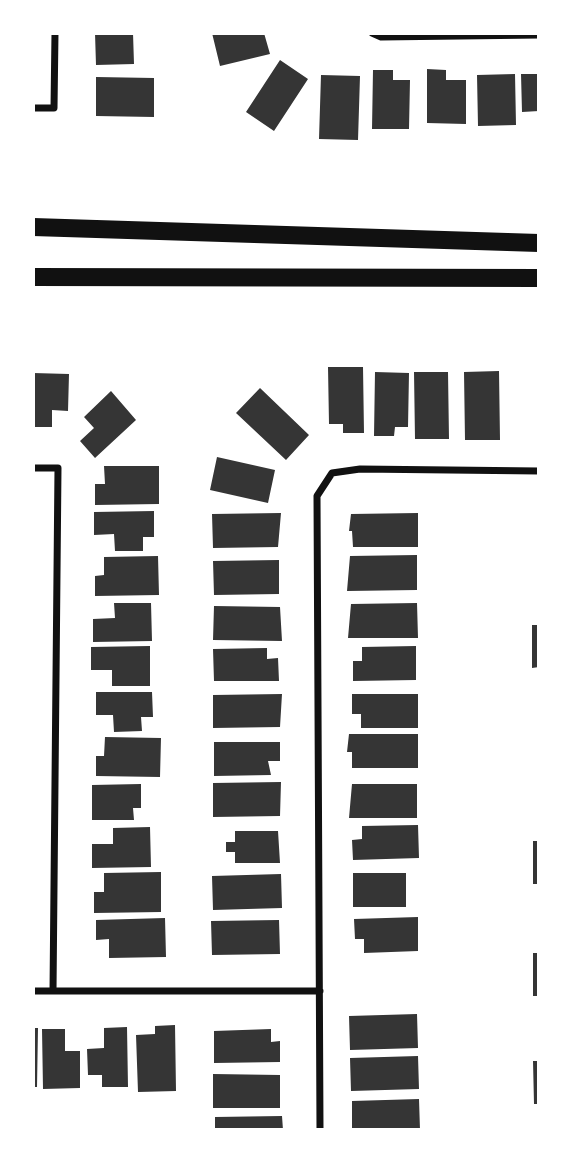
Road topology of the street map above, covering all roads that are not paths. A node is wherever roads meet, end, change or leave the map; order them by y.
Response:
1 (55, 33) edge
2 (372, 33) edge
3 (465, 35) edge
4 (539, 35) edge
5 (33, 108) edge
6 (33, 227) edge
7 (539, 243) edge
8 (33, 277) edge
9 (539, 278) edge
10 (33, 468) edge
11 (539, 471) edge
12 (53, 990) junction
13 (320, 990) junction
14 (33, 991) edge
15 (320, 1130) edge

1 - 5 street
2 - 3 street
3 - 4 street
6 - 7 main road
8 - 9 main road
10 - 12 street
11 - 13 street
12 - 13 street
12 - 14 street
13 - 15 street

